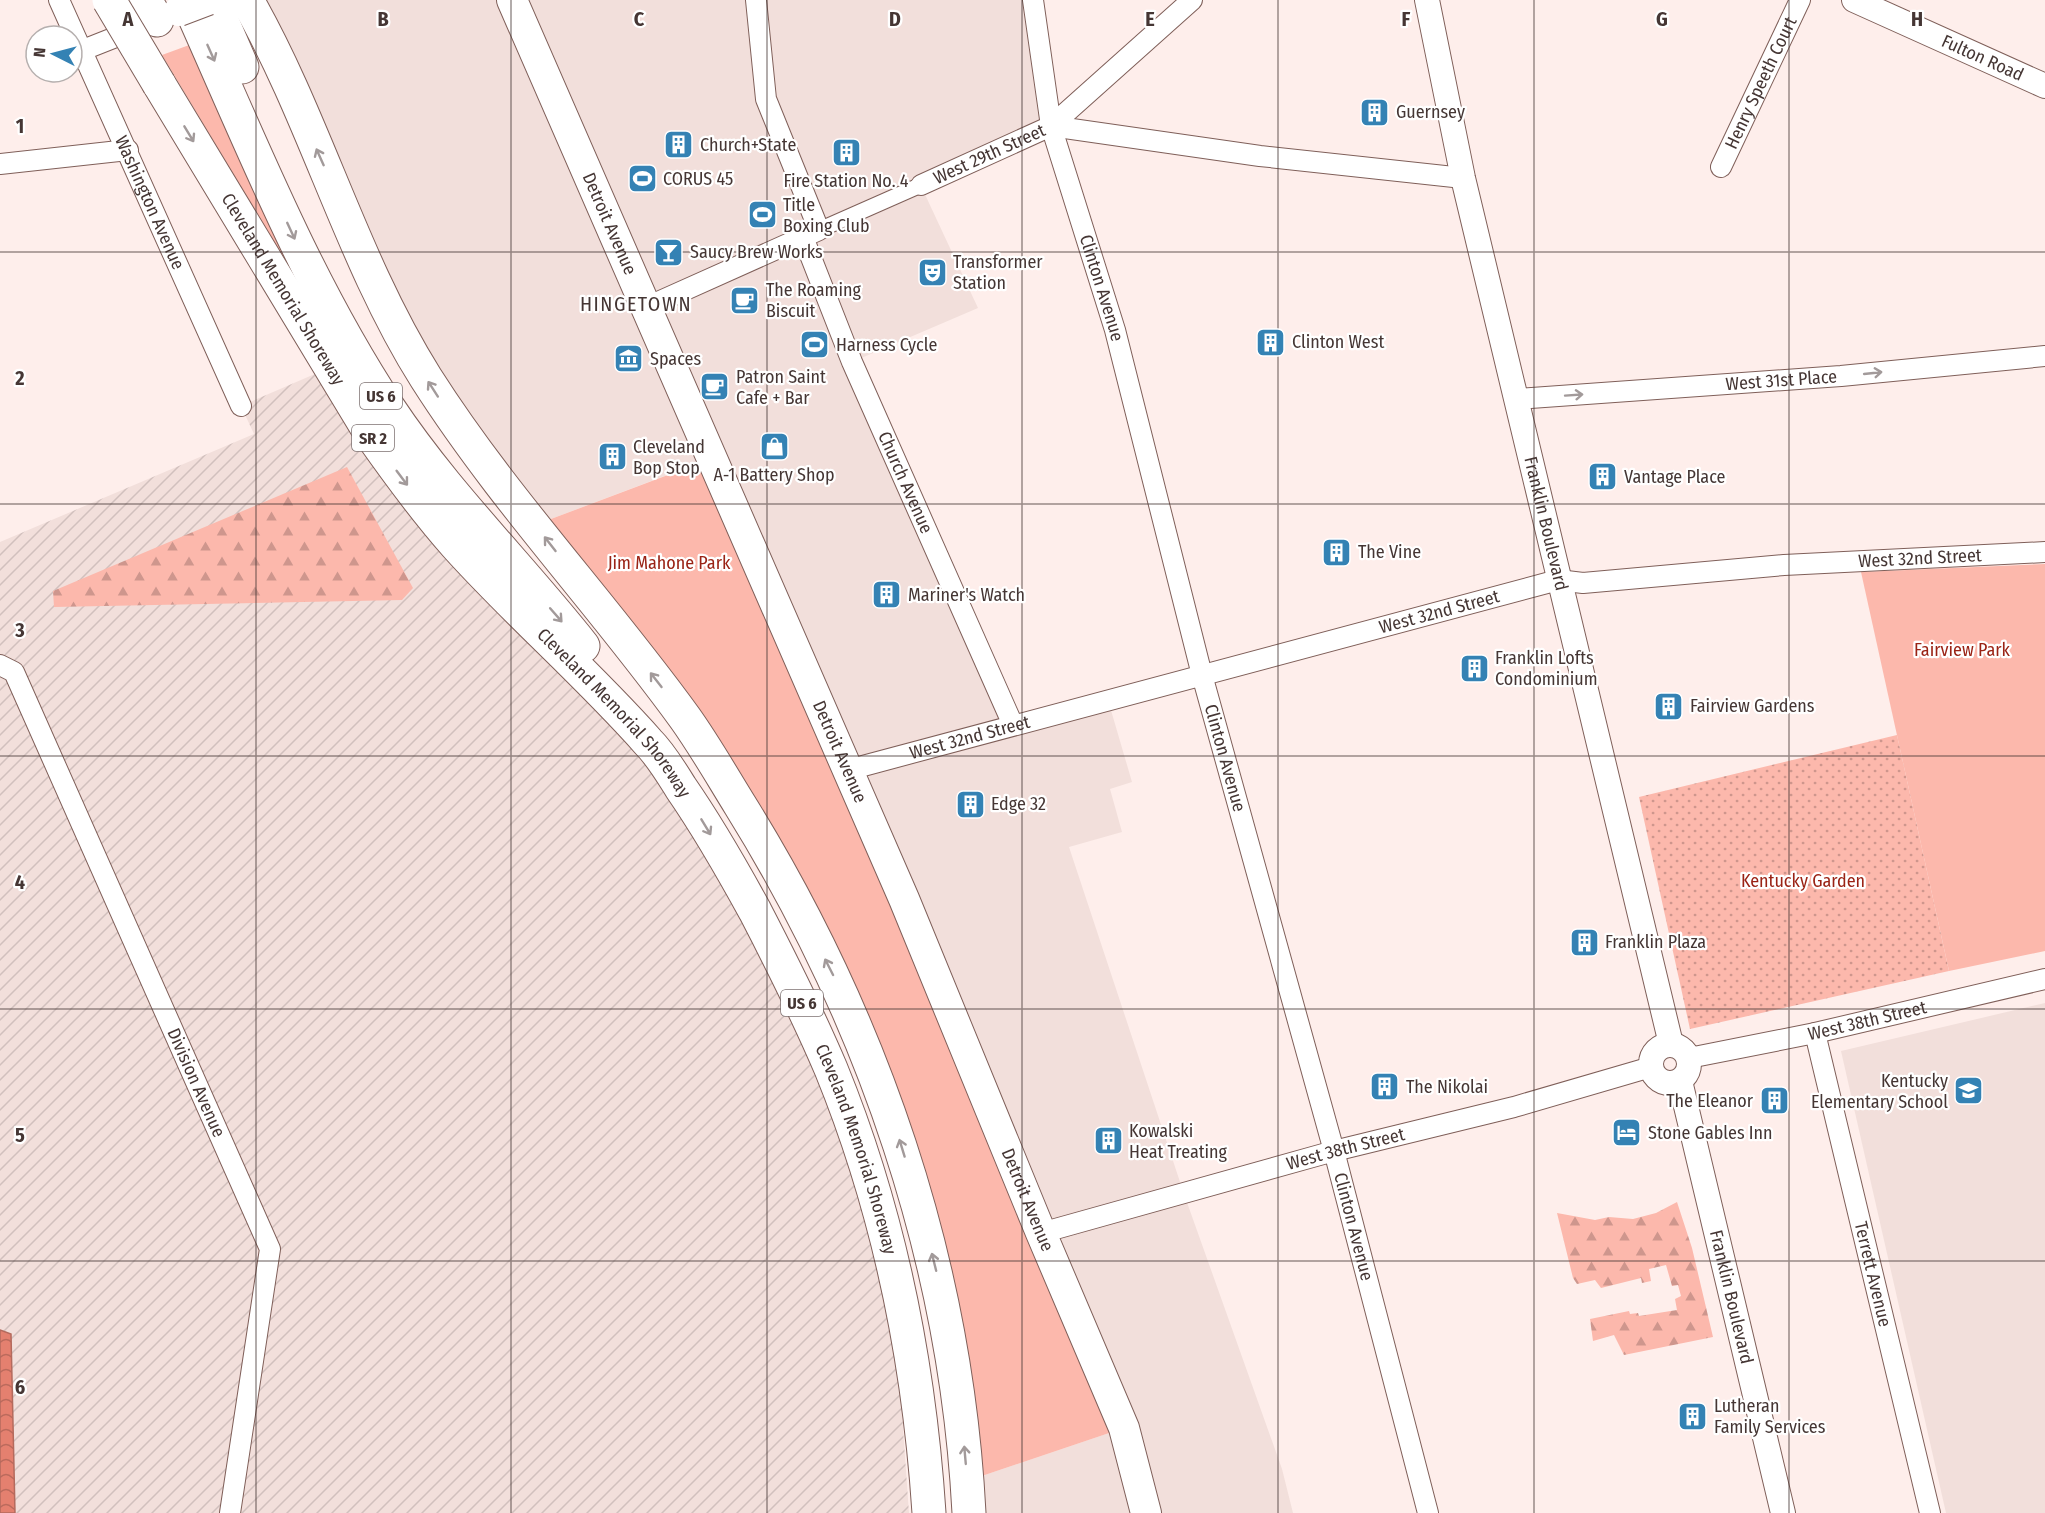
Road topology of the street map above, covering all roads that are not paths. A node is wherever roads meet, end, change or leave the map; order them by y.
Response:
1 (59, 0) edge
2 (109, 0) edge
3 (208, 0) edge
4 (213, 0) edge
5 (247, 0) edge
6 (512, 0) edge
7 (756, 0) edge
8 (1033, 0) edge
9 (1192, 0) edge
10 (1427, 0) edge
11 (1800, 0) edge
12 (1854, 0) edge
13 (167, 8) edge
14 (71, 24) edge
15 (84, 50) edge
16 (84, 52) edge
17 (2039, 78) edge
18 (1051, 126) junction
19 (128, 150) junction
20 (0, 164) edge
21 (1721, 167) dead end
22 (1463, 178) junction
23 (921, 185) joint
24 (811, 234) junction
25 (647, 307) junction
26 (2045, 356) edge
27 (1516, 399) junction
28 (241, 406) dead end
29 (2045, 552) edge
30 (1558, 580) junction
31 (625, 640) junction
32 (7, 669) edge
33 (1202, 675) junction
34 (1013, 724) junction
35 (650, 744) junction
36 (848, 770) junction
37 (2045, 979) edge
38 (1815, 1034) junction
39 (1680, 1061) junction
40 (1652, 1067) joint
41 (1334, 1150) junction
42 (1041, 1233) junction
43 (899, 1287) junction
44 (230, 1513) edge
45 (909, 1513) edge
46 (929, 1513) edge
47 (969, 1513) edge
48 (1146, 1513) edge
49 (1428, 1513) edge
50 (1783, 1513) edge
51 (1930, 1513) edge

1 - 14 street, Washington Avenue
2 -> 35 highway, Cleveland Memorial Shoreway / SR 2, bridge
3 - 13 main road, bridge
4 - 31 highway, US 6
31 -> 5 highway
6 - 25 main road, Detroit Avenue
7 - 24 street, Church Avenue
8 - 18 street, Clinton Avenue
9 - 18 street
10 - 22 street, Franklin Boulevard
11 - 21 street, Henry Speeth Court
12 - 17 street, Fulton Road
13 - 15 street
13 -> 35 highway, US 6
16 - 19 street, Washington Avenue
18 - 22 street, West 29th Street
18 - 23 street, West 29th Street
18 - 33 street, Clinton Avenue
19 - 20 street
19 - 28 street, Washington Avenue
22 - 27 street, Franklin Boulevard
23 - 24 street, West 29th Street
24 - 25 street, West 29th Street
24 - 34 street, Church Avenue
25 - 36 main road, Detroit Avenue
27 -> 26 street, West 31st Place
27 - 30 street, Franklin Boulevard
29 - 30 street, West 32nd Street
30 - 33 street, West 32nd Street
30 - 39 street, Franklin Boulevard
47 -> 31 highway, US 6
32 - 44 street, Division Avenue
33 - 34 street, West 32nd Street
33 - 41 street, Clinton Avenue
34 - 36 street, West 32nd Street
35 -> 43 highway, Cleveland Memorial Shoreway / US 6
36 - 42 main road, Detroit Avenue
37 - 38 street, West 38th Street
38 - 39 street, West 38th Street
38 - 51 street, Terrett Avenue
39 - 40 street
39 - 50 street, Franklin Boulevard
40 - 41 street, West 38th Street
41 - 42 street, West 38th Street
41 - 49 street, Clinton Avenue
42 - 48 main road, Detroit Avenue
43 - 45 highway
43 - 46 highway, Cleveland Memorial Shoreway / US 6

